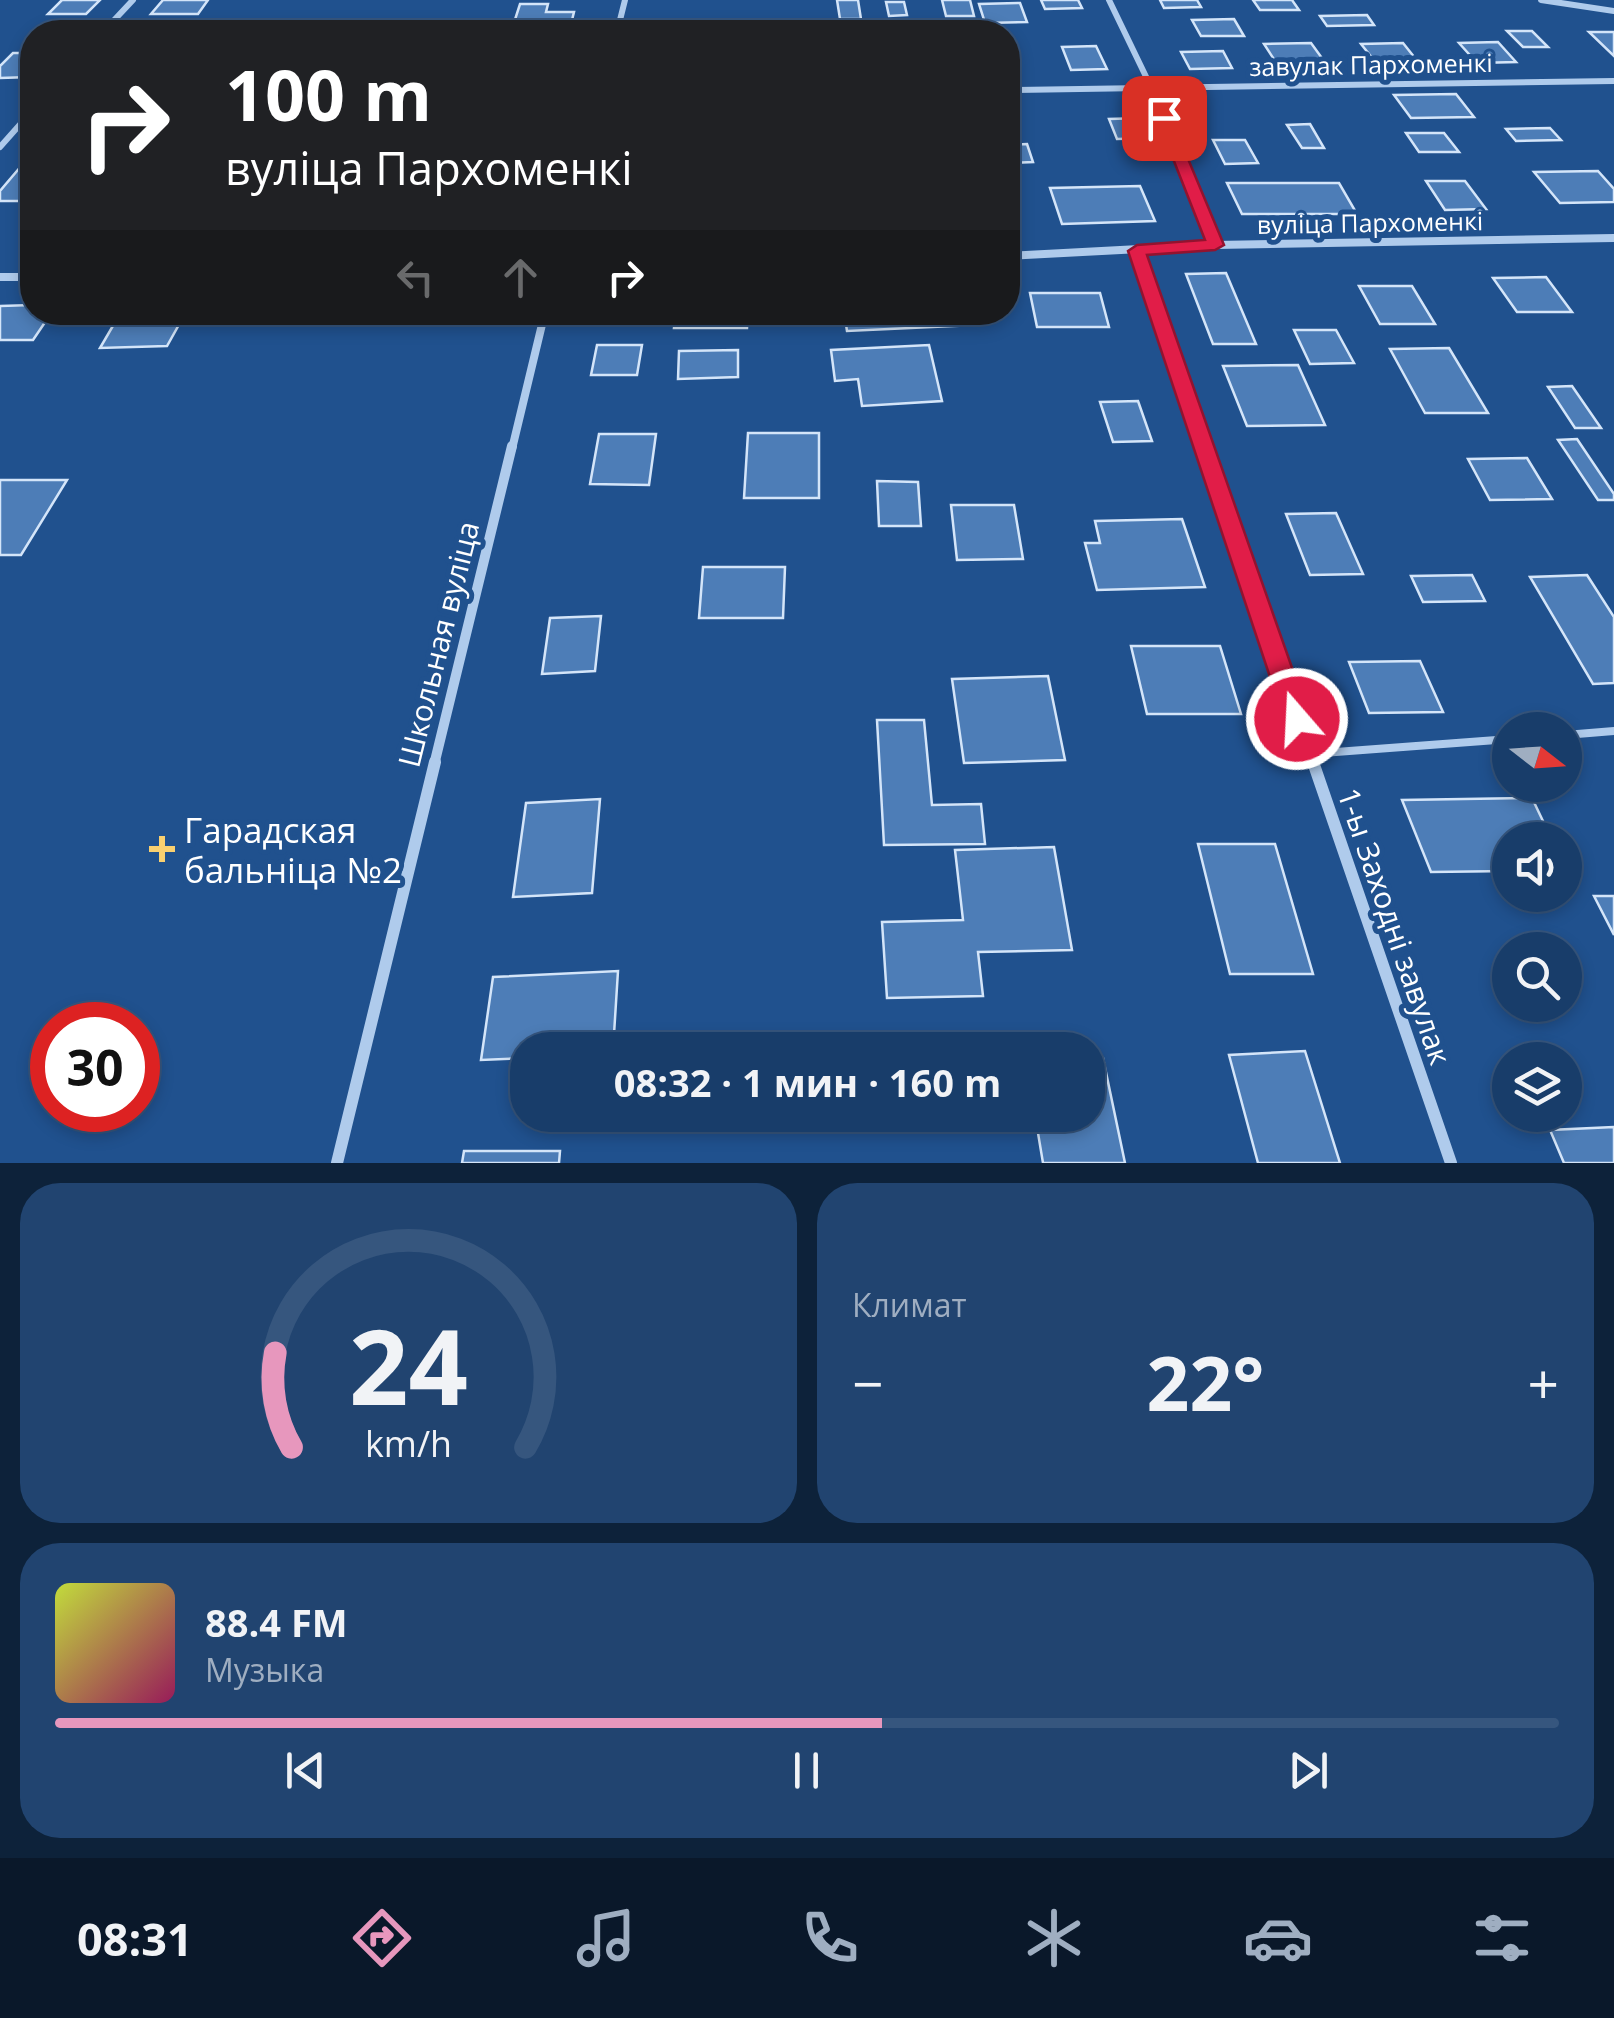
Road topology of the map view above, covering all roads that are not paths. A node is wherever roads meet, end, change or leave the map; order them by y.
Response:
1 (132, 0) edge
2 (1109, 0) edge
3 (1541, 0) edge
4 (1614, 12) edge
5 (114, 20) edge
6 (1614, 81) edge
7 (1151, 86) junction
8 (1020, 90) edge
9 (20, 124) edge
10 (0, 146) edge
11 (1614, 238) edge
12 (1215, 245) junction
13 (1137, 251) junction
14 (1020, 256) edge
15 (542, 325) edge
16 (1614, 731) edge
17 (1582, 734) edge
18 (1492, 740) edge
19 (1309, 754) junction
20 (338, 1163) edge
21 (1451, 1163) edge

1 - 5 street
2 - 7 street
3 - 4 street
6 - 7 street, завулак Пархоменкі
7 - 8 street, завулак Пархоменкі
7 - 12 street
9 - 10 street
11 - 12 street, вуліца Пархоменкі
12 - 13 street, вуліца Пархоменкі
13 - 14 street, вуліца Пархоменкі
13 - 19 street, 1-ы Заходні завулак
15 - 20 street, Школьная вуліца
16 - 17 lane
18 - 19 lane
19 - 21 street, 1-ы Заходні завулак

